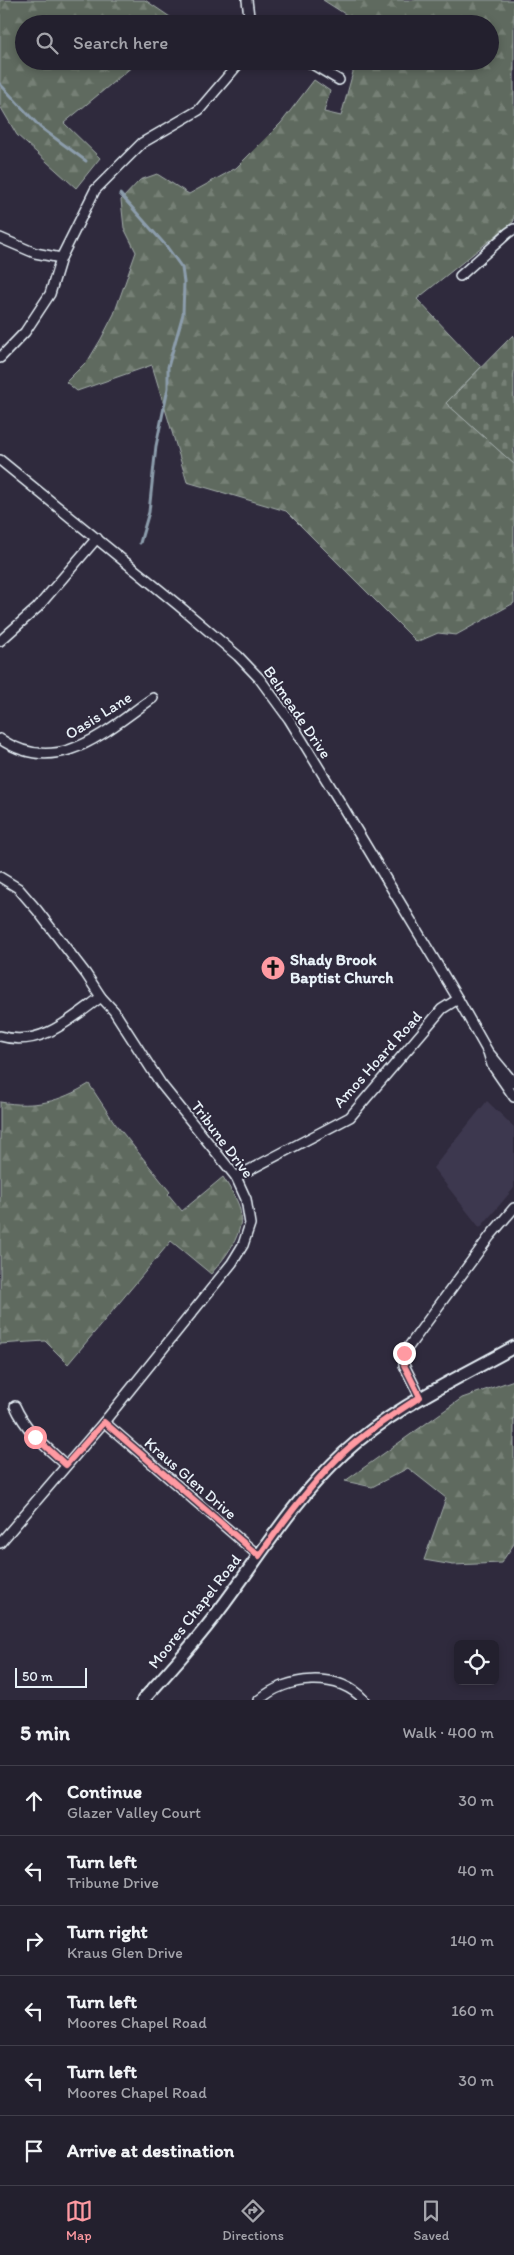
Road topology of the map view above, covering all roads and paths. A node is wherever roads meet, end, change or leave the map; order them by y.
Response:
1 (247, 0) edge
2 (249, 15) edge
3 (233, 70) edge
4 (322, 70) edge
5 (339, 80) dead end
6 (514, 229) edge
7 (0, 238) edge
8 (61, 258) junction
9 (460, 276) dead end
10 (0, 358) edge
11 (0, 460) edge
12 (97, 538) junction
13 (0, 641) edge
14 (153, 698) dead end
15 (0, 739) edge
16 (0, 877) edge
17 (101, 997) junction
18 (458, 999) junction
19 (0, 1036) edge
20 (488, 1052) junction
21 (514, 1084) edge
22 (514, 1097) edge
23 (236, 1177) junction
24 (514, 1208) edge
25 (514, 1347) edge
26 (420, 1397) junction
27 (15, 1406) dead end
28 (104, 1422) junction
29 (66, 1465) junction
30 (0, 1543) edge
31 (259, 1556) junction
32 (143, 1700) edge
33 (259, 1700) edge
34 (364, 1700) edge

1 - 2 street
3 - 8 street
4 - 5 street
6 - 9 street
7 - 8 street
8 - 10 street
11 - 12 street, Belmeade Drive
12 - 13 street
12 - 18 street, Belmeade Drive
14 - 15 street, Oasis Lane
16 - 17 street, Tribune Drive
17 - 19 street
17 - 23 street, Tribune Drive
18 - 20 street, Belmeade Drive
18 - 23 street, Amos Hoard Road
20 - 21 street, Belmeade Drive
20 - 22 street, Belmeade Drive
23 - 28 street, Tribune Drive
24 - 26 street
25 - 26 main road, Moores Chapel Road
26 - 31 main road, Moores Chapel Road
27 - 29 street
28 - 29 street, Tribune Drive
28 - 31 street, Kraus Glen Drive
29 - 30 street, Tribune Drive
31 - 32 main road, Moores Chapel Road
33 - 34 street

